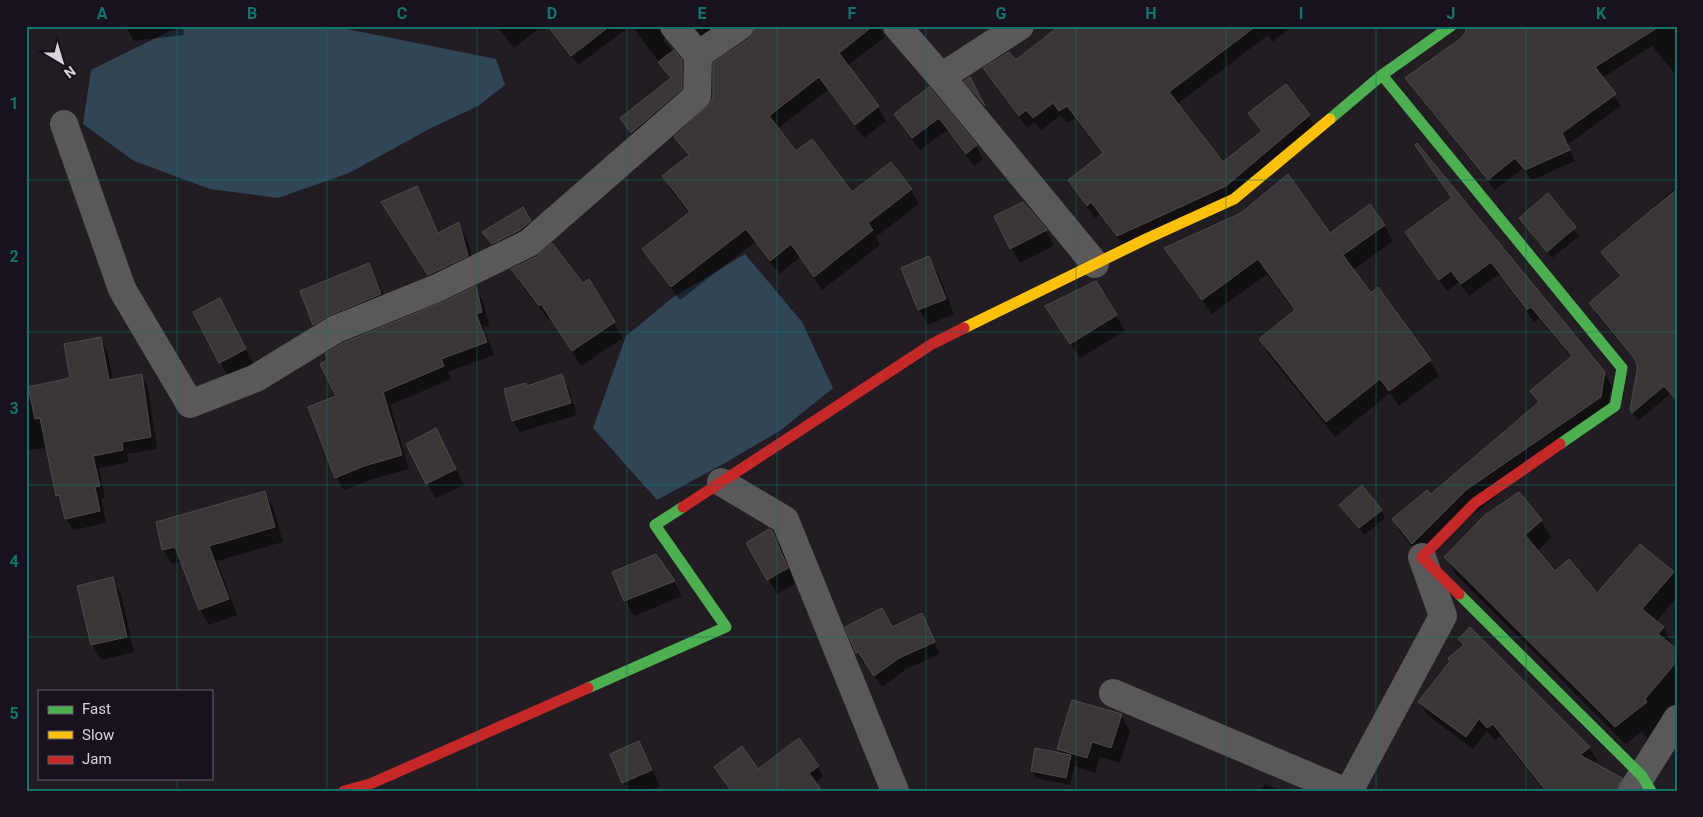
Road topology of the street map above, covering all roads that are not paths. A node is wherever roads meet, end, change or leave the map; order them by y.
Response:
1 (674, 26) edge
2 (740, 26) edge
3 (897, 26) edge
4 (1020, 26) edge
5 (1451, 26) edge
6 (698, 55) junction
7 (1382, 75) junction
8 (941, 77) junction
9 (64, 124) dead end
10 (1095, 264) junction
11 (721, 482) junction
12 (1422, 557) junction
13 (1113, 692) dead end
14 (1677, 719) edge
15 (1642, 786) edge
16 (344, 791) edge
17 (895, 791) edge
18 (1344, 791) edge
19 (1349, 791) edge

1 - 6 street
2 - 6 street
3 - 8 street
4 - 8 street
5 - 7 street
6 - 9 street
7 - 10 street
7 - 12 street
8 - 10 street
10 - 11 street
11 - 16 street
11 - 17 street
12 - 15 street
12 - 19 street
13 - 18 street
14 - 15 street

